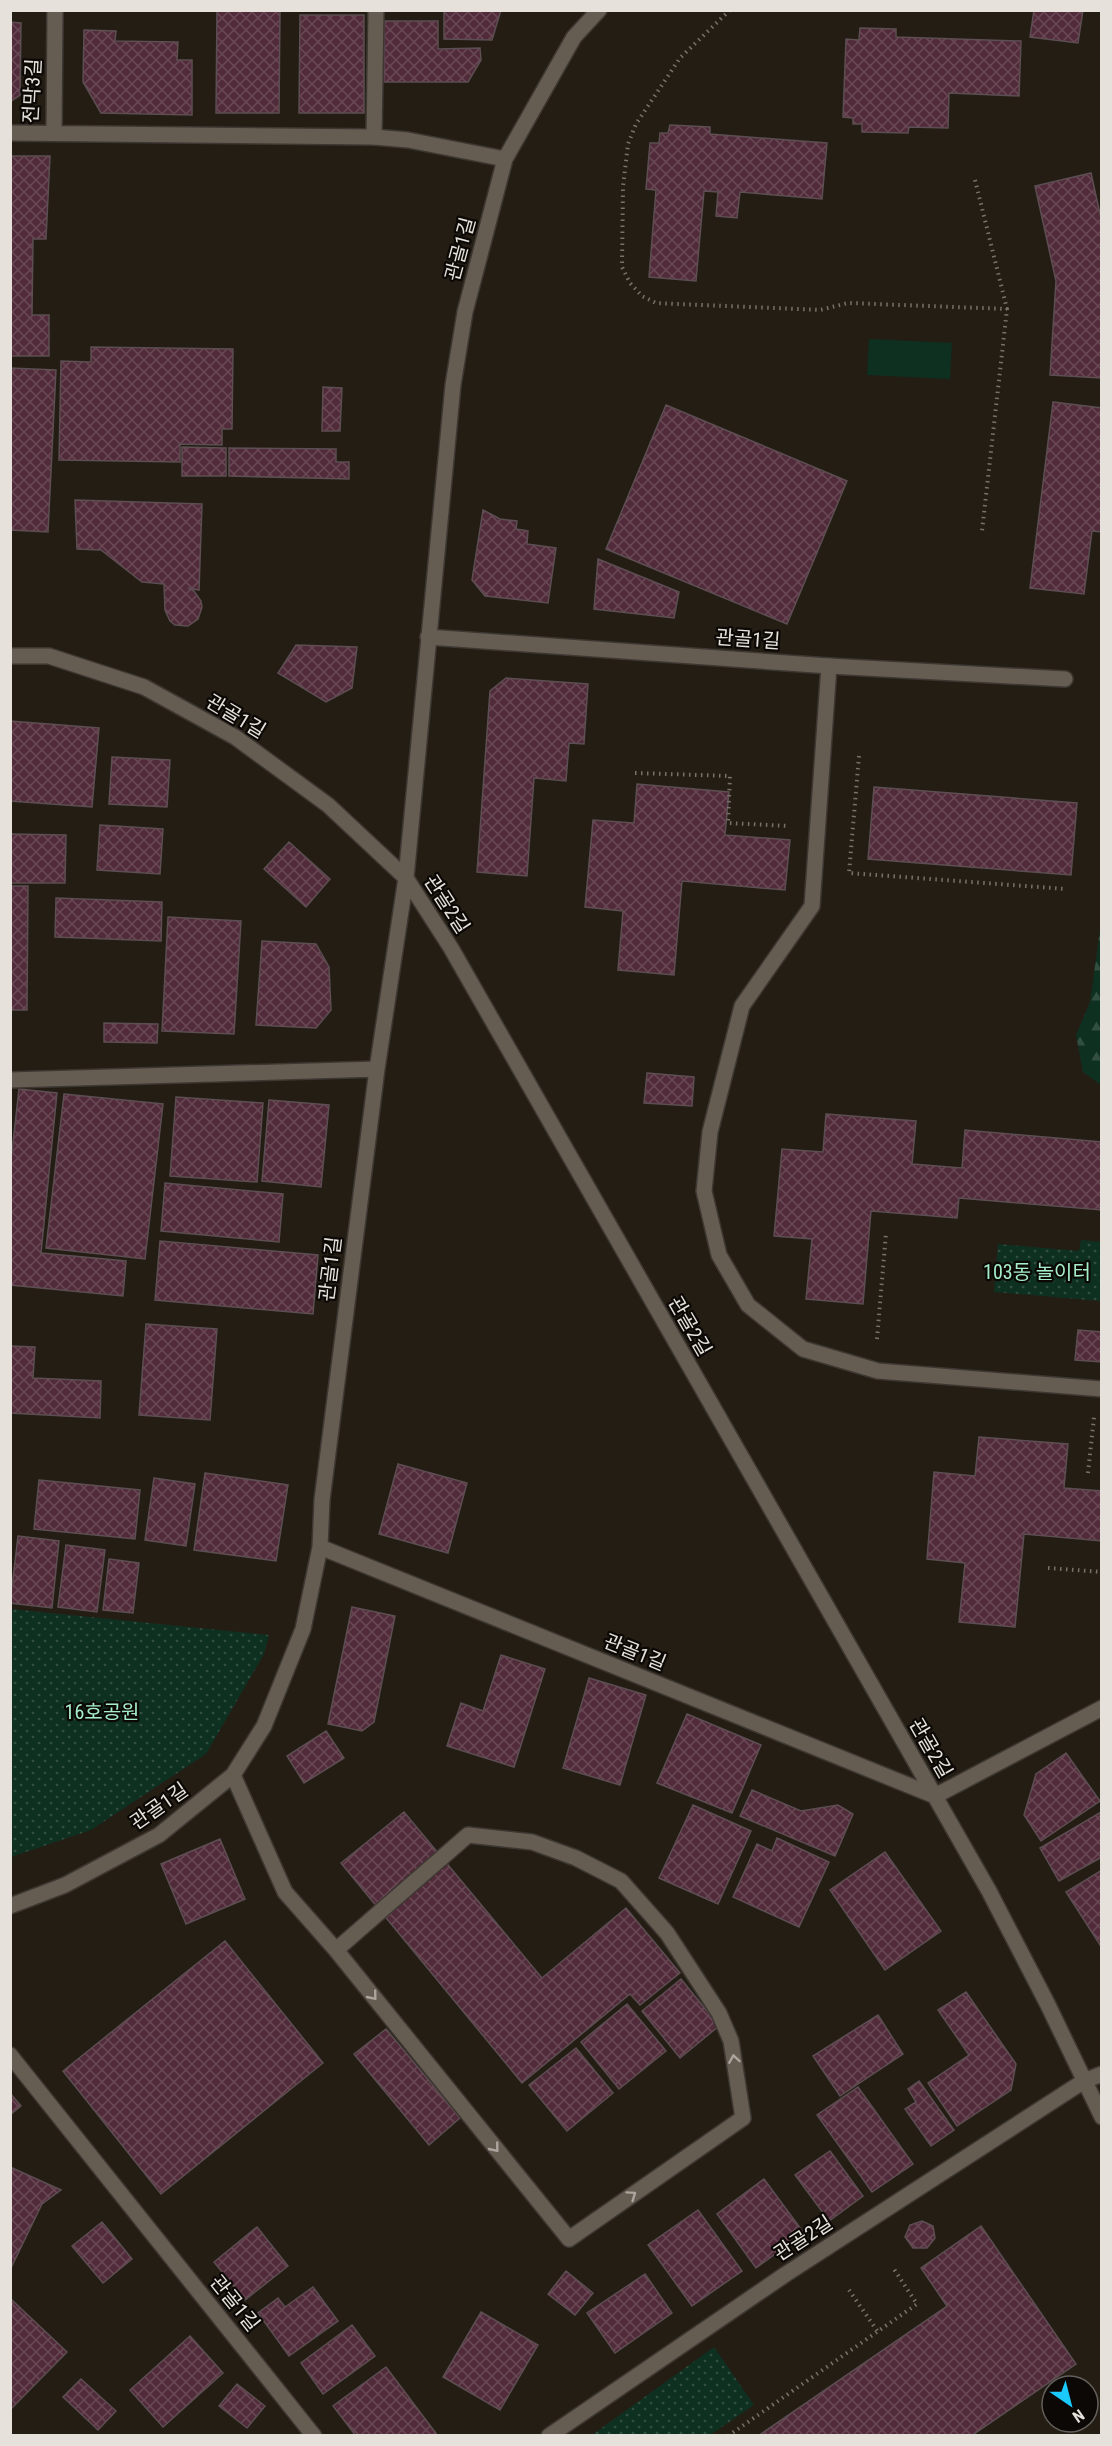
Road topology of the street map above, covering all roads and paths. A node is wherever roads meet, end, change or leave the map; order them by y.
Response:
1 (55, 10) edge
2 (376, 10) edge
3 (599, 10) edge
4 (730, 10) edge
5 (10, 133) edge
6 (54, 133) junction
7 (374, 137) junction
8 (505, 159) junction
9 (975, 180) dead end
10 (1007, 309) junction
11 (982, 531) dead end
12 (428, 637) junction
13 (10, 656) edge
14 (829, 666) junction
15 (1065, 679) dead end
16 (859, 756) dead end
17 (635, 773) dead end
18 (793, 826) dead end
19 (406, 878) junction
20 (1066, 889) dead end
21 (377, 1069) junction
22 (10, 1080) edge
23 (886, 1233) dead end
24 (867, 1339) dead end
25 (1101, 1389) edge
26 (1094, 1416) dead end
27 (1088, 1473) dead end
28 (320, 1547) junction
29 (1048, 1569) dead end
30 (1101, 1572) edge
31 (1101, 1708) edge
32 (233, 1775) junction
33 (935, 1796) junction
34 (10, 1906) edge
35 (336, 1950) junction
36 (10, 2055) edge
37 (1101, 2074) edge
38 (1084, 2081) junction
39 (1101, 2117) edge
40 (892, 2266) dead end
41 (849, 2290) dead end
42 (878, 2332) junction
43 (314, 2436) edge
44 (549, 2436) edge
45 (728, 2436) edge

1 - 6 street, 전막3길
2 - 7 street
3 - 8 street, 관골1길
4 - 10 path
5 - 6 street, 전막3길
6 - 7 street
7 - 8 street
8 - 12 street, 관골1길
9 - 10 path
10 - 11 path
12 - 14 street, 관골1길
12 - 19 street, 관골1길
13 - 19 street, 관골1길
14 - 15 street, 관골1길
14 - 25 street
16 - 20 path
17 - 18 path
19 - 21 street, 관골1길
19 - 33 street, 관골2길
21 - 22 street
21 - 28 street, 관골1길
23 - 24 path
26 - 27 path
28 - 32 street, 관골1길
28 - 33 street, 관골1길
29 - 30 path
31 - 33 street, 관골2길
32 - 34 street, 관골1길
32 - 35 street
33 - 38 street, 관골2길
35 -> 35 street
36 - 43 street, 관골1길
37 - 38 street, 관골2길
38 - 39 street, 관골2길
38 - 44 street, 관골2길
40 - 42 path
41 - 42 path
42 - 45 path

